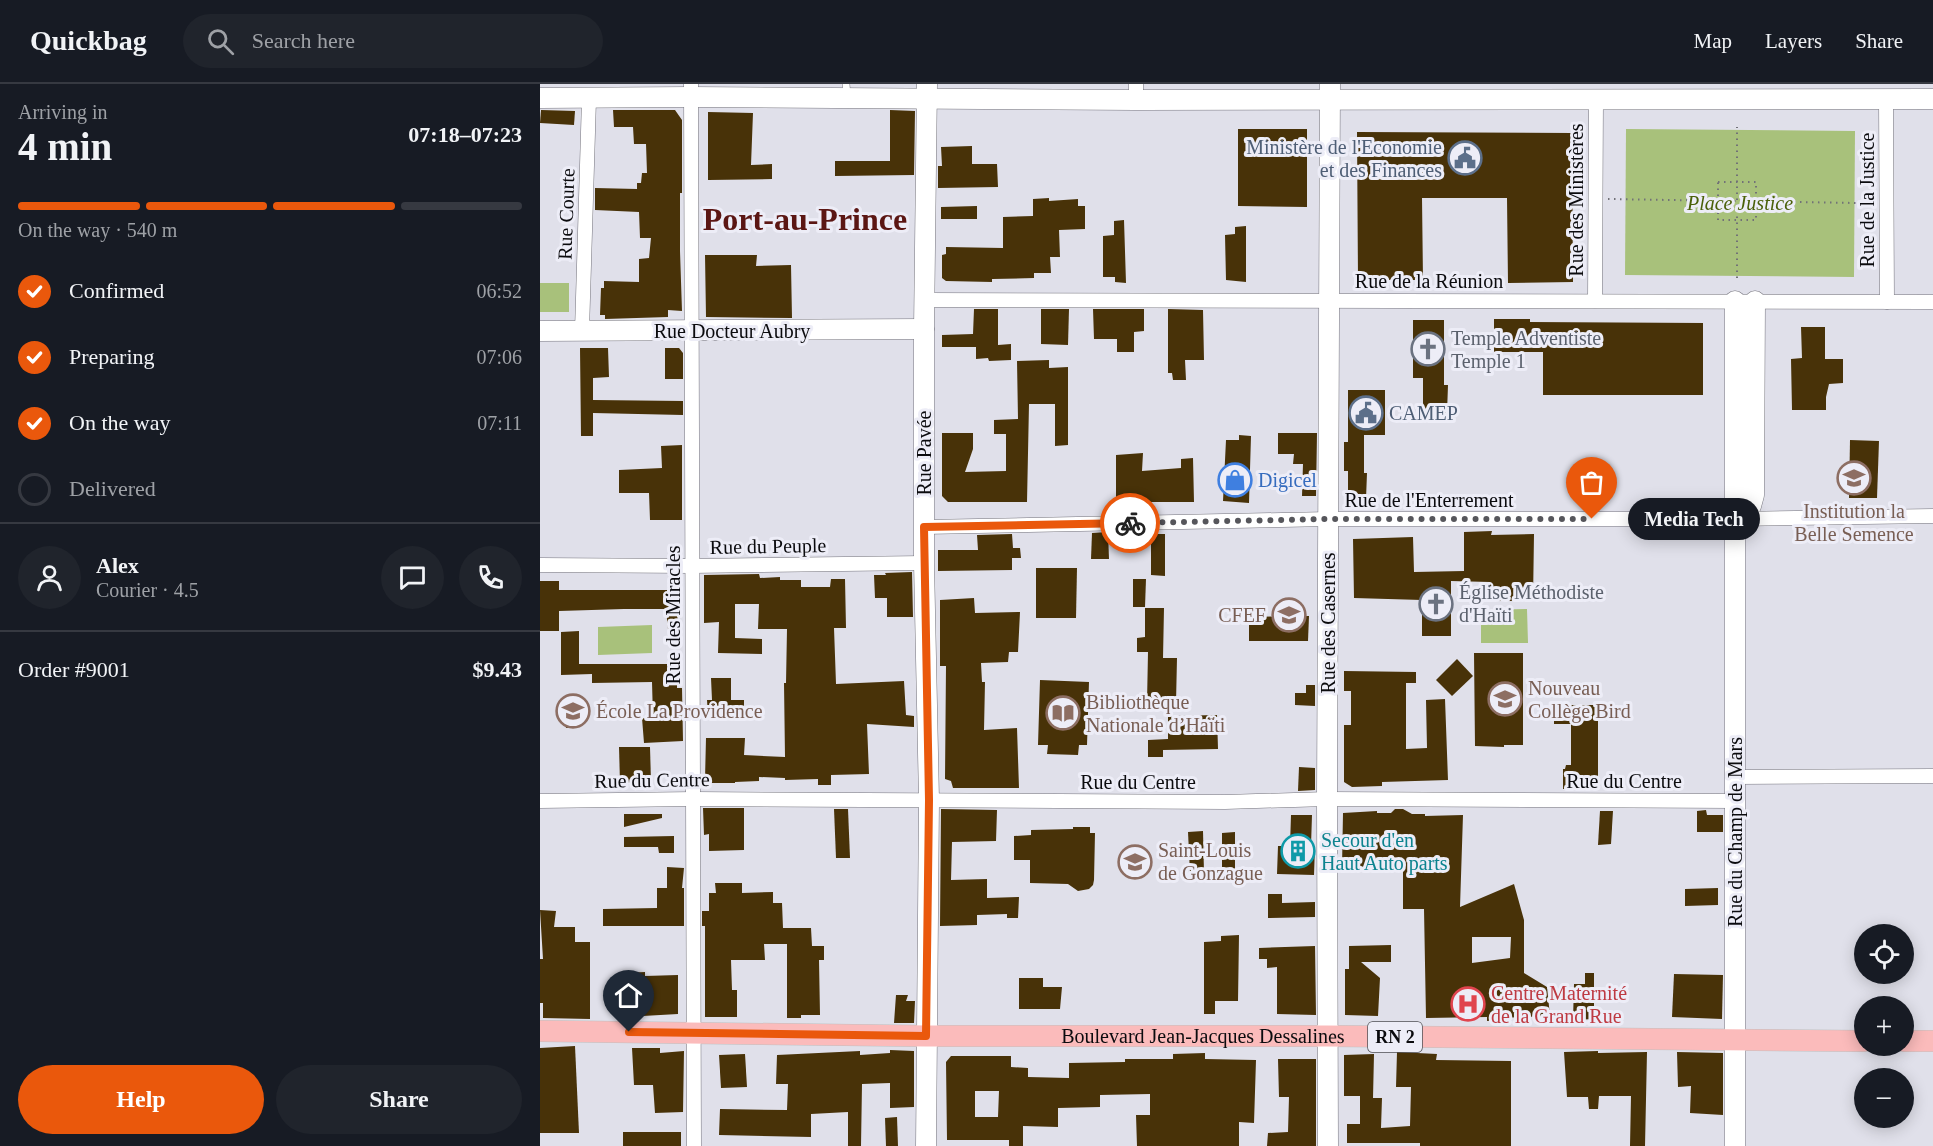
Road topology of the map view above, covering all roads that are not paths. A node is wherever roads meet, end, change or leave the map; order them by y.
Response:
1 (691, 91) edge
2 (927, 91) edge
3 (847, 92) edge
4 (1136, 92) edge
5 (1329, 92) edge
6 (540, 98) edge
7 (589, 99) junction
8 (1596, 99) junction
9 (1886, 99) junction
10 (1933, 99) edge
11 (924, 300) junction
12 (1330, 301) junction
13 (1595, 301) junction
14 (1745, 301) junction
15 (1887, 302) junction
16 (1933, 302) edge
17 (924, 329) junction
18 (582, 331) junction
19 (693, 331) junction
20 (540, 332) edge
21 (1933, 516) edge
22 (1329, 519) junction
23 (1736, 519) junction
24 (924, 527) junction
25 (924, 563) junction
26 (540, 565) edge
27 (692, 566) junction
28 (1933, 776) edge
29 (1735, 777) junction
30 (694, 799) junction
31 (929, 800) junction
32 (1327, 800) junction
33 (540, 801) edge
34 (1735, 801) junction
35 (540, 1031) edge
36 (695, 1032) junction
37 (926, 1036) junction
38 (1327, 1036) junction
39 (1735, 1041) junction
40 (1854, 1041) edge
41 (1914, 1041) edge
42 (1933, 1041) edge
43 (694, 1146) edge
44 (926, 1146) edge
45 (1328, 1146) edge
46 (1735, 1146) edge

1 - 3 street
1 - 7 street
1 - 19 street, Rue des Miracles
2 - 3 street
2 - 4 street
2 - 11 street, Rue Pavée
4 - 5 street
5 - 8 street
5 - 12 street, Rue des Casernes
6 - 7 street
7 - 18 street, Rue Courte
8 - 9 street
8 - 13 street, Rue des Ministères
9 - 10 street
9 - 15 street, Rue de la Justice
11 - 12 street, Rue de la Réunion
11 - 17 street, Rue Pavée
12 - 13 street, Rue de la Réunion
12 - 22 street, Rue des Casernes
13 - 14 street, Rue de la Réunion
14 - 15 street, Rue de la Réunion
14 - 23 street
15 - 16 street, Rue de la Réunion
17 - 19 street, Rue Docteur Aubry
17 - 24 street, Rue Pavée
18 - 19 street, Rue Docteur Aubry
18 - 20 street, Rue Docteur Aubry
19 - 27 street, Rue des Miracles
21 - 23 street, Rue de l'Enterrement
22 - 23 street, Rue de l'Enterrement
22 - 24 street, Rue de l'Enterrement
22 - 32 street, Rue des Casernes
23 - 29 street, Rue du Champ de Mars
24 - 25 street, Rue Pavée
25 - 27 street, Rue du Peuple
25 - 31 street, Rue Pavée
26 - 27 street, Rue du Peuple
27 - 30 street, Rue des Miracles
28 - 29 street
29 - 34 street, Rue du Champ de Mars
30 - 31 street, Rue du Centre
30 - 33 street, Rue du Centre
30 - 36 street, Rue des Miracles
31 - 32 street, Rue du Centre
31 - 37 street, Rue Pavée
32 - 34 street, Rue du Centre
32 - 38 street, Rue des Casernes
34 - 39 street, Rue du Champ de Mars
35 - 36 main road, Boulevard Jean-Jacques Dessalines
36 - 37 main road, Boulevard Jean-Jacques Dessalines
36 - 43 street, Rue des Miracles
37 - 38 main road, Boulevard Jean-Jacques Dessalines / RN 2
37 - 44 street, Rue Pavée
38 - 39 main road, Boulevard Jean-Jacques Dessalines / RN 2
38 - 45 street, Rue des Casernes
39 - 40 main road, Boulevard Jean-Jacques Dessalines / RN 2
39 - 46 street, Rue du Champ de Mars
41 - 42 main road

